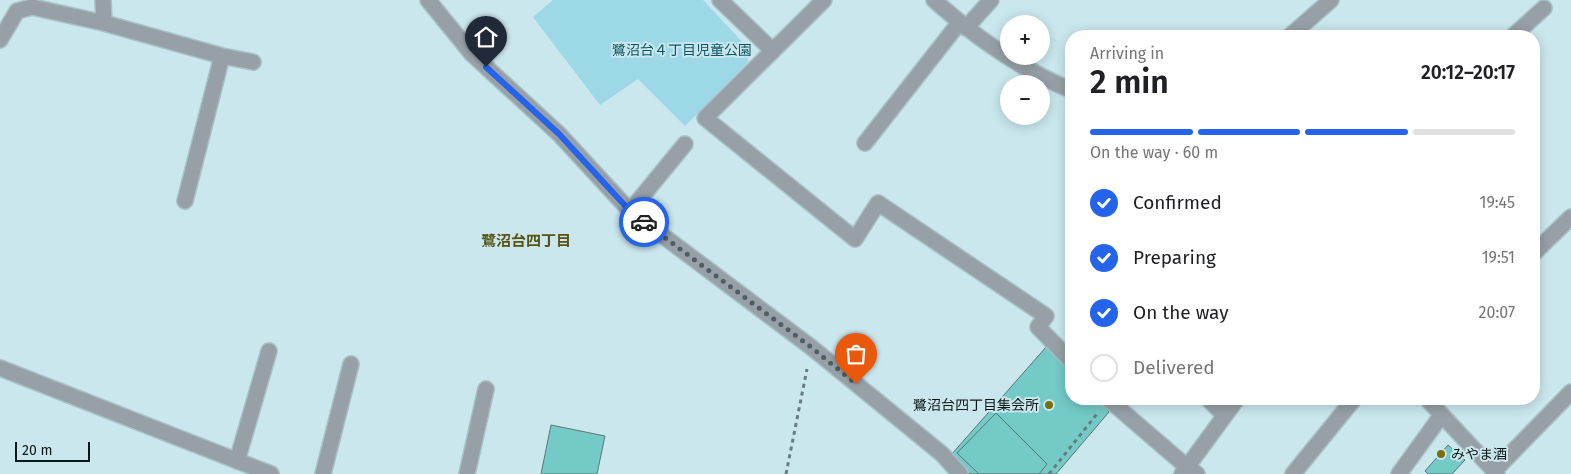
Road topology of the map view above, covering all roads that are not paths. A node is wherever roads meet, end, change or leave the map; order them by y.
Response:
1 (103, 0) edge
2 (428, 0) edge
3 (720, 0) edge
4 (824, 0) edge
5 (934, 0) edge
6 (991, 0) edge
7 (1331, 0) edge
8 (1544, 8) dead end
9 (104, 23) junction
10 (963, 26) junction
11 (1297, 30) edge
12 (1520, 30) edge
13 (0, 40) edge
14 (773, 51) junction
15 (222, 56) junction
16 (253, 62) dead end
17 (1065, 87) edge
18 (865, 143) dead end
19 (685, 144) dead end
20 (185, 201) dead end
21 (630, 211) junction
22 (1571, 217) edge
23 (1540, 248) edge
24 (269, 351) dead end
25 (1065, 355) edge
26 (351, 364) dead end
27 (0, 368) edge
28 (486, 389) dead end
29 (1571, 392) edge
30 (1115, 405) edge
31 (1214, 405) edge
32 (1232, 405) edge
33 (1349, 405) edge
34 (1432, 405) edge
35 (1224, 415) junction
36 (1441, 416) junction
37 (237, 461) junction
38 (1188, 472) edge
39 (1495, 473) edge
40 (271, 474) edge
41 (323, 474) edge
42 (467, 474) edge
43 (960, 474) edge
44 (1293, 474) edge
45 (1398, 474) edge

1 - 9 street
2 - 21 street
3 - 14 street
4 - 14 street
5 - 10 street
6 - 10 street
7 - 11 street
8 - 12 street
9 - 13 street
9 - 15 street
10 - 17 street
10 - 18 street
14 - 25 street
15 - 16 street
15 - 20 street
19 - 21 street
21 - 43 street
22 - 23 street
24 - 37 street
26 - 41 street
27 - 37 street
28 - 42 street
29 - 39 street
30 - 38 street
31 - 35 street
32 - 35 street
33 - 44 street
34 - 36 street
35 - 38 street
36 - 39 street
36 - 45 street
37 - 40 street

